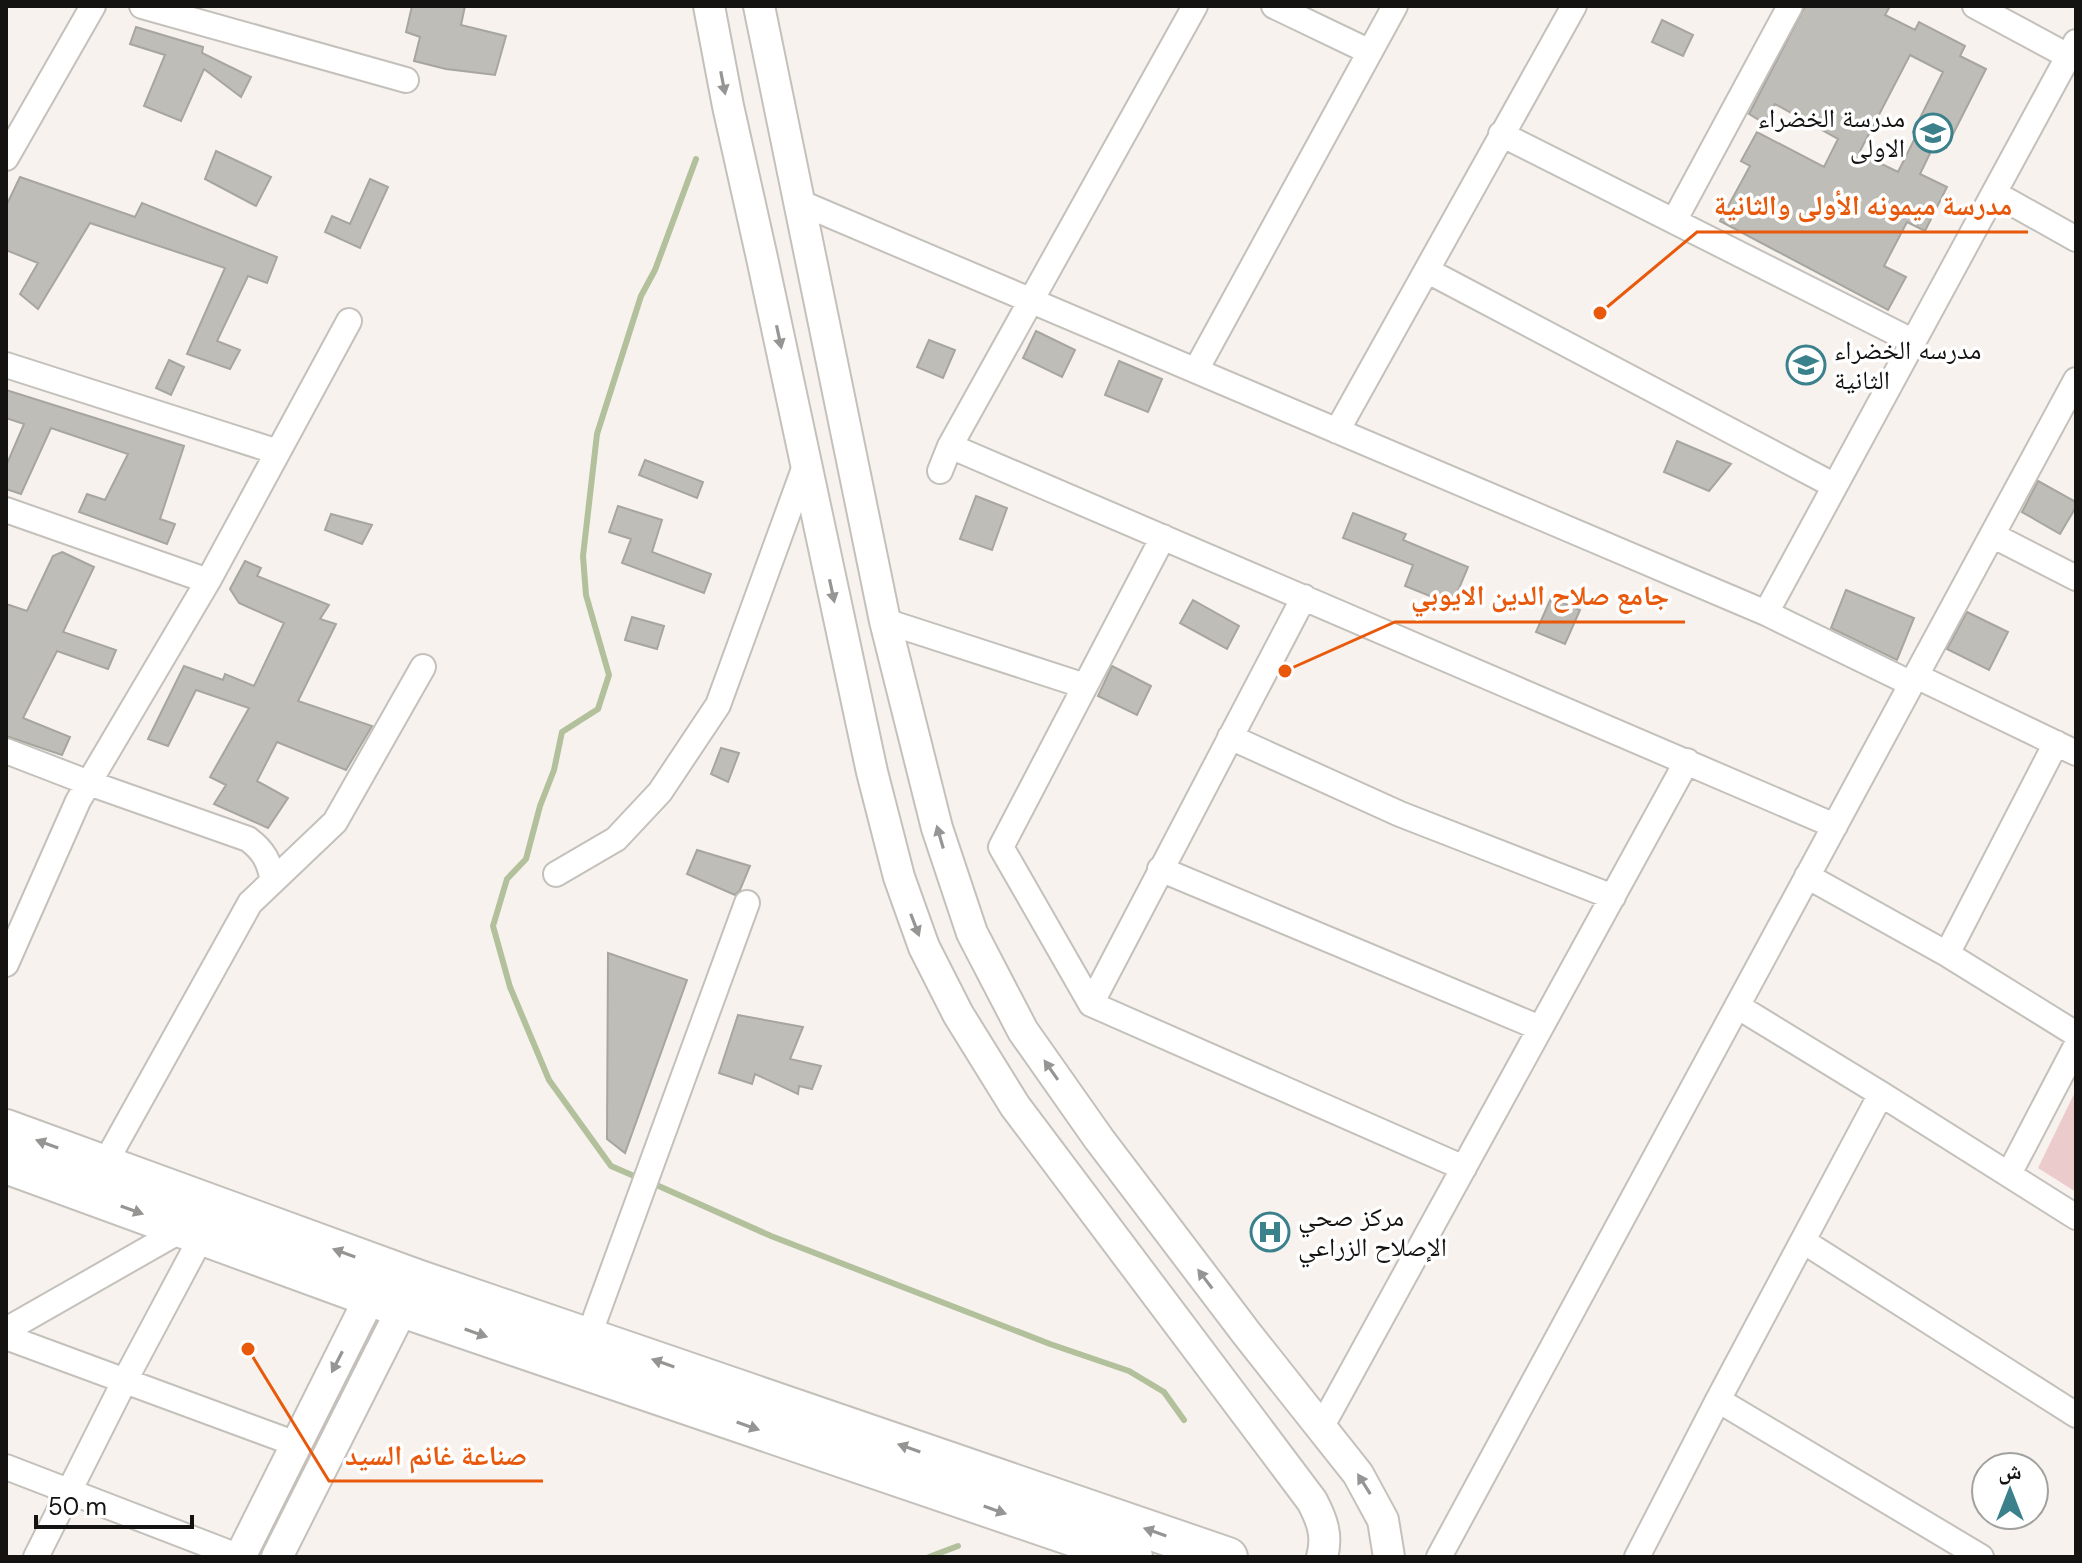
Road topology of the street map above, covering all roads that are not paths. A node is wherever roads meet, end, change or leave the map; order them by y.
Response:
1 (93, 6) edge
2 (142, 6) edge
3 (709, 6) edge
4 (759, 6) edge
5 (1195, 6) edge
6 (1274, 6) edge
7 (1395, 6) edge
8 (1790, 6) edge
9 (1975, 6) edge
10 (1573, 7) edge
11 (2072, 49) edge
12 (1370, 52) junction
13 (406, 80) dead end
14 (1501, 134) junction
15 (6, 158) edge
16 (1994, 193) junction
17 (799, 202) junction
18 (1674, 221) junction
19 (2076, 239) edge
20 (762, 258) junction
21 (811, 259) junction
22 (1428, 271) junction
23 (1032, 301) junction
24 (349, 321) dead end
25 (1914, 342) junction
26 (6, 365) edge
27 (1196, 370) junction
28 (2073, 394) edge
29 (1337, 431) junction
30 (950, 446) junction
31 (278, 452) junction
32 (805, 466) junction
33 (940, 471) dead end
34 (1835, 486) junction
35 (6, 510) edge
36 (1992, 535) junction
37 (1163, 537) junction
38 (2076, 578) edge
39 (208, 581) junction
40 (1304, 597) junction
41 (1766, 613) junction
42 (885, 621) junction
43 (423, 667) dead end
44 (1914, 680) junction
45 (1085, 686) junction
46 (1230, 737) junction
47 (2066, 748) edge
48 (6, 751) edge
49 (1687, 761) junction
50 (89, 783) junction
51 (1835, 826) junction
52 (1160, 869) junction
53 (556, 874) dead end
54 (1807, 876) junction
55 (273, 881) junction
56 (1613, 897) junction
57 (747, 903) dead end
58 (1947, 954) junction
59 (6, 964) edge
60 (1091, 1004) junction
61 (1737, 1006) junction
62 (1540, 1028) junction
63 (2076, 1034) edge
64 (2076, 1046) edge
65 (1881, 1094) junction
66 (6, 1129) edge
67 (6, 1164) edge
68 (104, 1165) junction
69 (1464, 1168) junction
70 (2009, 1174) junction
71 (2076, 1217) edge
72 (192, 1232) junction
73 (1803, 1241) junction
74 (393, 1288) junction
75 (6, 1330) edge
76 (6, 1337) edge
77 (588, 1338) junction
78 (124, 1382) junction
79 (1718, 1400) junction
80 (2076, 1415) edge
81 (1322, 1426) junction
82 (296, 1444) junction
83 (6, 1467) edge
84 (69, 1491) junction
85 (36, 1557) edge
86 (240, 1557) edge
87 (277, 1557) edge
88 (1133, 1557) edge
89 (1228, 1557) edge
90 (1322, 1557) edge
91 (1389, 1557) edge
92 (1439, 1557) edge
93 (1637, 1557) edge
94 (1981, 1557) edge

1 - 15 street
2 - 13 street
3 -> 20 street
4 - 17 street
5 - 23 street
6 - 12 street
7 - 12 street
8 - 18 street
9 - 11 street
10 - 14 street
11 - 16 street
12 - 27 street
14 - 18 street
14 - 22 street
16 - 19 street
16 - 25 street
17 - 21 street
17 - 23 street
18 - 25 street
20 - 21 street
20 -> 32 street
21 - 42 street
22 - 29 street
22 - 34 street
23 - 27 street
23 - 30 street
24 - 31 street
25 - 34 street
26 - 31 street
27 - 29 street
28 - 36 street
29 - 41 street
30 - 33 street
30 - 37 street
31 - 39 street
32 - 53 street
32 -> 90 street
34 - 41 street
35 - 39 street
36 - 38 street
36 - 44 street
37 - 40 street
37 - 45 street
39 - 50 street
40 - 46 street
40 - 49 street
41 - 44 street
42 - 45 street
81 -> 42 street
43 - 55 street
44 - 47 street
44 - 51 street
45 - 60 street
46 - 52 street
46 - 56 street
47 - 58 street
48 - 50 street
49 - 51 street
49 - 56 street
50 - 55 street
50 - 59 street
51 - 54 street
52 - 60 street
52 - 62 street
54 - 58 street
54 - 61 street
55 - 68 street
56 - 62 street
57 - 77 street
58 - 63 street
60 - 69 street
61 - 65 street
61 - 92 street
62 - 69 street
64 - 70 street
65 - 70 street
65 - 73 street
68 -> 66 main road
67 -> 72 main road
74 -> 68 main road
69 - 81 street
70 - 71 street
72 - 74 main road
72 - 75 street
72 - 78 street
73 - 79 street
73 - 80 street
74 - 77 main road
74 -> 82 street
74 - 87 street
74 -> 88 main road
76 - 78 street
89 -> 77 main road
78 - 82 street
78 - 84 street
79 - 93 street
79 - 94 street
91 -> 81 street
82 - 86 street
83 - 84 street
84 - 85 street
84 - 86 street

